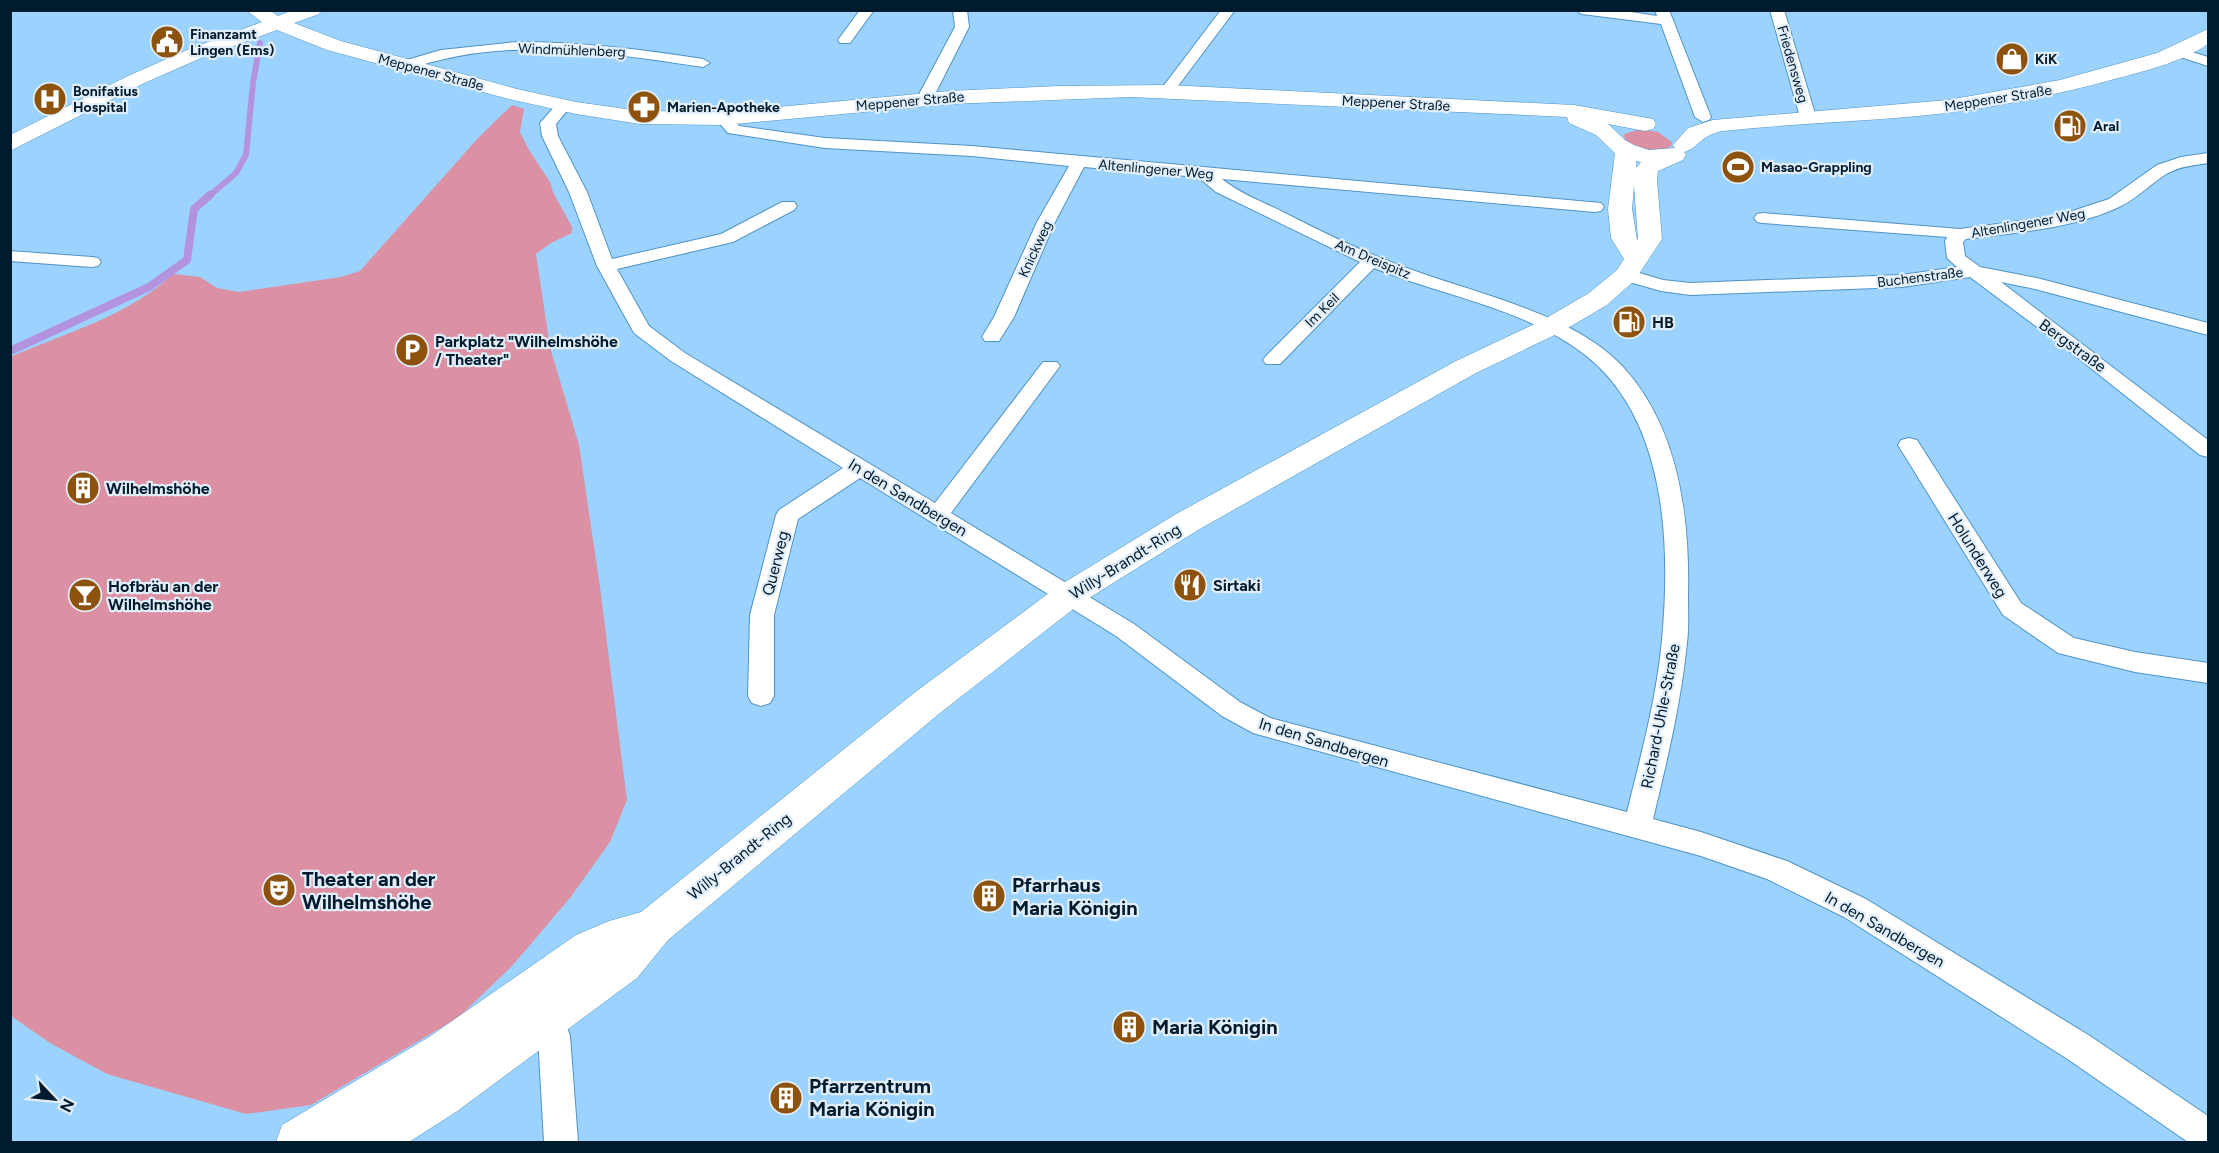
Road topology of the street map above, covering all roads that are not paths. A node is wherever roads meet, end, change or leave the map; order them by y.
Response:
1 (255, 10) edge
2 (312, 10) edge
3 (867, 10) edge
4 (960, 10) edge
5 (1228, 10) edge
6 (1582, 10) edge
7 (1777, 10) edge
8 (1664, 16) edge
9 (236, 20) dead end
10 (276, 23) junction
11 (2208, 35) edge
12 (845, 40) dead end
13 (2179, 52) junction
14 (2208, 62) edge
15 (703, 63) dead end
16 (405, 64) junction
17 (158, 70) junction
18 (1167, 91) junction
19 (924, 99) junction
20 (562, 107) junction
21 (1558, 112) junction
22 (1703, 117) junction
23 (1808, 117) junction
24 (723, 118) junction
25 (1778, 118) junction
26 (1665, 132) junction
27 (10, 144) edge
28 (1619, 145) junction
29 (2208, 158) edge
30 (1079, 162) junction
31 (1203, 173) junction
32 (788, 206) dead end
33 (1595, 207) dead end
34 (1763, 219) dead end
35 (1959, 234) junction
36 (10, 255) edge
37 (1371, 261) junction
38 (92, 262) dead end
39 (606, 266) junction
40 (1631, 267) junction
41 (1971, 271) junction
42 (1552, 326) junction
43 (2208, 329) edge
44 (992, 337) dead end
45 (1273, 360) dead end
46 (1050, 366) dead end
47 (1909, 445) dead end
48 (2208, 450) edge
49 (859, 468) junction
50 (939, 514) junction
51 (1069, 595) junction
52 (2208, 673) edge
53 (761, 696) dead end
54 (1637, 828) junction
55 (544, 1002) junction
56 (2208, 1136) edge
57 (299, 1143) edge
58 (367, 1143) edge
59 (561, 1143) edge

1 - 10 main road, Meppener Straße
2 - 10 main road
3 - 12 street
4 - 19 street
5 - 18 street
6 - 8 street
7 - 23 street, Friedensweg
8 - 22 street
9 - 17 main road
10 - 16 main road, Meppener Straße
10 - 17 main road
11 - 13 main road, Meppener Straße
13 - 14 street
13 - 23 main road, Meppener Straße
15 - 16 street, Windmühlenberg
16 - 20 main road, Meppener Straße
17 - 27 main road
18 - 19 main road, Meppener Straße
18 - 21 main road, Meppener Straße
19 - 24 main road, Meppener Straße
20 - 24 main road, Meppener Straße
20 - 39 street, In den Sandbergen
21 - 26 main road, Meppener Straße
21 - 28 main road, Meppener Straße
22 - 25 main road, Meppener Straße
22 - 26 main road, Meppener Straße
23 - 25 main road, Meppener Straße
24 - 30 street, Altenlingener Weg
25 - 26 main road, Meppener Straße
26 - 28 main road
26 - 28 main road
26 - 40 main road, Willy-Brandt-Ring
28 - 40 main road
29 - 35 street, Altenlingener Weg
30 - 31 street, Altenlingener Weg
30 - 44 street, Knickweg
31 - 33 street, Altenlingener Weg
31 - 37 street, Am Dreispitz
32 - 39 street
34 - 35 street, Altenlingener Weg
35 - 41 street, Bergstraße
36 - 38 street
37 - 42 street, Am Dreispitz
37 - 45 street, Im Keil
39 - 49 street, In den Sandbergen
40 - 41 street, Buchenstraße
40 - 42 main road, Willy-Brandt-Ring
41 - 43 street, Buchenstraße
41 - 48 street, Bergstraße
42 - 51 main road, Willy-Brandt-Ring
42 - 54 street, Richard-Uhle-Straße
46 - 50 street
47 - 52 street, Holunderweg
49 - 50 street, In den Sandbergen
49 - 53 street, Querweg
50 - 51 street, In den Sandbergen
51 - 54 street, In den Sandbergen
51 - 55 main road, Willy-Brandt-Ring
54 - 56 street, In den Sandbergen
55 - 57 main road, Willy-Brandt-Ring
55 - 58 main road, Willy-Brandt-Ring
55 - 59 street

